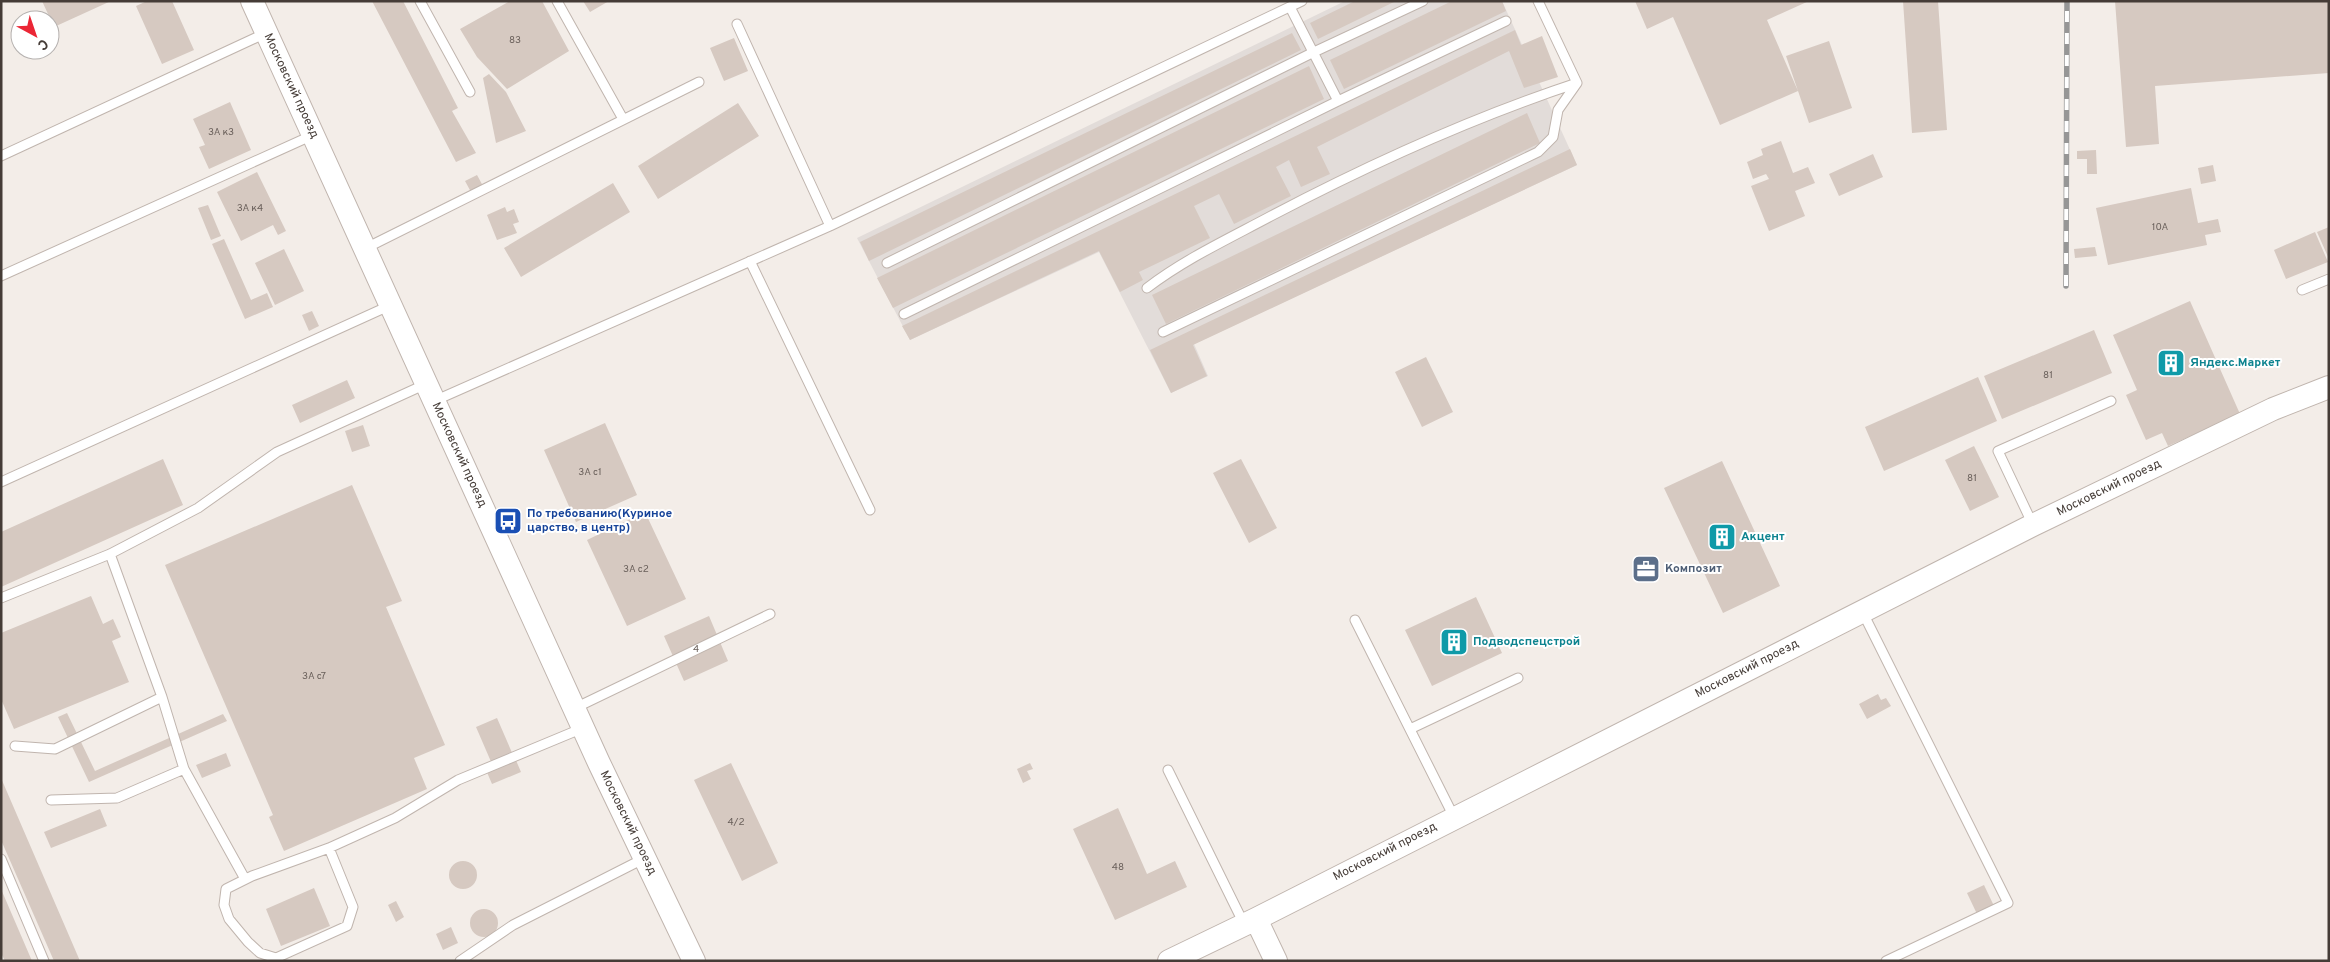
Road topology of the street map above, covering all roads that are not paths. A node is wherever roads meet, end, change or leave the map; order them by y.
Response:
1 (252, 1) edge
2 (420, 1) edge
3 (556, 1) edge
4 (1302, 1) edge
5 (1423, 1) edge
6 (1538, 1) edge
7 (1290, 7) junction
8 (1506, 21) dead end
9 (736, 24) dead end
10 (266, 33) junction
11 (1314, 52) junction
12 (698, 82) dead end
13 (1577, 83) junction
14 (470, 92) dead end
15 (1338, 101) junction
16 (623, 120) junction
17 (313, 134) junction
18 (1, 156) edge
19 (830, 226) junction
20 (366, 248) junction
21 (750, 261) junction
22 (887, 263) dead end
23 (1, 276) edge
24 (2329, 279) edge
25 (1147, 288) dead end
26 (2302, 290) dead end
27 (391, 304) junction
28 (904, 314) dead end
29 (1163, 332) dead end
30 (2329, 386) edge
31 (430, 392) junction
32 (2111, 402) dead end
33 (1, 482) edge
34 (870, 510) dead end
35 (2033, 525) junction
36 (110, 554) junction
37 (1, 598) edge
38 (1862, 610) junction
39 (770, 614) dead end
40 (1355, 620) dead end
41 (1518, 678) dead end
42 (162, 697) junction
43 (579, 718) junction
44 (1410, 729) junction
45 (15, 746) dead end
46 (184, 768) junction
47 (1168, 770) dead end
48 (51, 800) dead end
49 (1454, 817) junction
50 (329, 848) junction
51 (645, 858) junction
52 (1, 859) edge
53 (245, 879) junction
54 (1250, 922) junction
55 (44, 961) edge
56 (460, 961) edge
57 (694, 961) edge
58 (1169, 961) edge
59 (1276, 961) edge
60 (1886, 961) edge

1 - 10 street, Московский проезд
2 - 14 lane
3 - 16 lane
4 - 7 lane
5 - 11 lane
6 - 13 lane
7 - 11 lane
7 - 19 lane
8 - 15 lane
9 - 19 lane
10 - 17 street, Московский проезд
10 - 18 lane
11 - 15 lane
11 - 22 lane
12 - 16 lane
13 - 25 lane
13 - 29 lane
15 - 28 lane
16 - 20 lane
17 - 20 street, Московский проезд
17 - 23 lane
19 - 21 lane
20 - 27 street, Московский проезд
21 - 31 lane
21 - 34 lane
24 - 26 lane
27 - 31 street, Московский проезд
27 - 33 lane
30 - 35 street, Московский проезд
31 - 36 lane
31 - 43 street, Московский проезд
32 - 35 lane
35 - 38 street, Московский проезд
36 - 37 lane
36 - 42 lane
38 - 49 street, Московский проезд
38 - 60 lane
39 - 43 lane
40 - 44 lane
41 - 44 lane
42 - 45 lane
42 - 46 lane
43 - 50 lane
43 - 51 street, Московский проезд
44 - 49 lane
46 - 48 lane
46 - 53 lane
47 - 54 lane
49 - 54 street, Московский проезд
50 - 53 lane
50 - 53 lane
51 - 56 lane
51 - 57 street, Московский проезд
52 - 55 lane
54 - 58 street, Московский проезд
54 - 59 street

